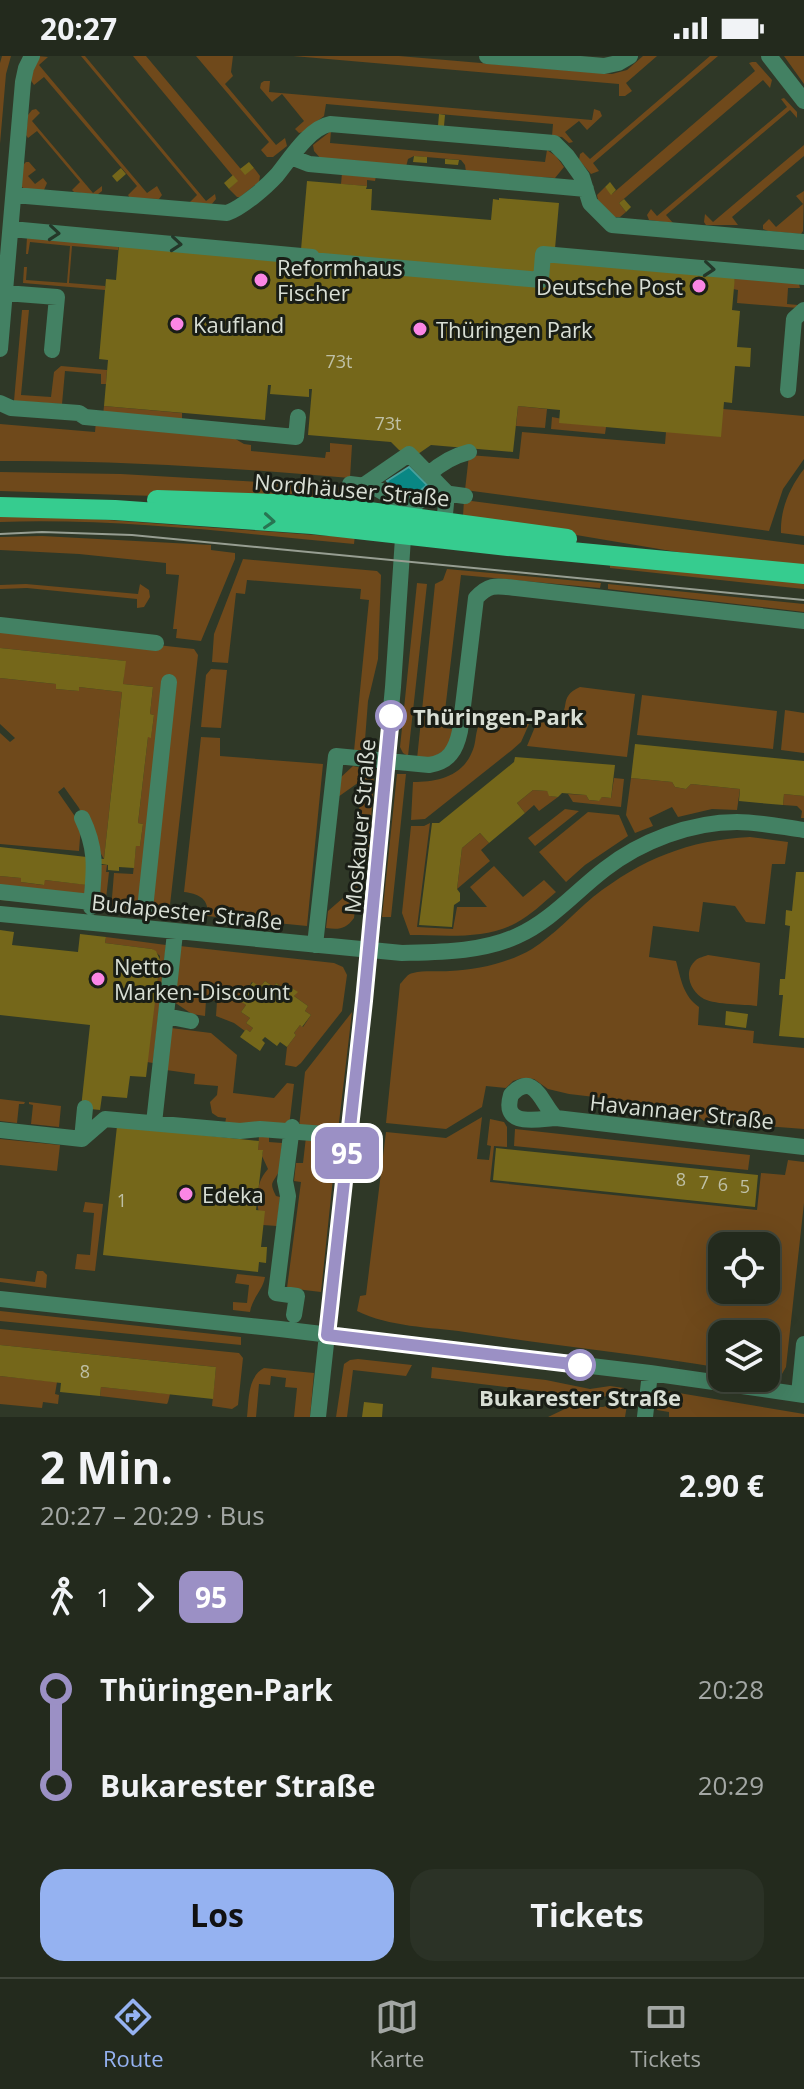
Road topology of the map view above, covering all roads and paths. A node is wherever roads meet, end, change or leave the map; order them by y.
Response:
1 (32, 56) edge
2 (487, 56) edge
3 (630, 56) edge
4 (769, 56) edge
5 (804, 101) edge
6 (291, 157) junction
7 (586, 189) junction
8 (14, 195) junction
9 (11, 229) junction
10 (804, 242) edge
11 (4, 262) edge
12 (804, 277) edge
13 (5, 293) junction
14 (804, 310) edge
15 (0, 349) edge
16 (52, 350) dead end
17 (788, 390) dead end
18 (0, 403) edge
19 (298, 417) dead end
20 (469, 452) dead end
21 (429, 474) junction
22 (357, 484) junction
23 (447, 493) junction
24 (465, 496) dead end
25 (0, 497) edge
26 (362, 506) dead end
27 (0, 507) edge
28 (445, 514) dead end
29 (404, 525) junction
30 (804, 574) edge
31 (804, 621) edge
32 (0, 625) edge
33 (156, 643) dead end
34 (169, 682) dead end
35 (386, 761) junction
36 (82, 818) dead end
37 (804, 830) edge
38 (0, 892) edge
39 (145, 909) dead end
40 (0, 914) edge
41 (174, 939) junction
42 (315, 945) junction
43 (369, 949) junction
44 (166, 1016) junction
45 (191, 1021) dead end
46 (85, 1108) dead end
47 (556, 1118) dead end
48 (154, 1123) junction
49 (292, 1129) junction
50 (8, 1134) edge
51 (343, 1135) junction
52 (82, 1139) junction
53 (804, 1147) edge
54 (297, 1296) junction
55 (315, 1298) dead end
56 (0, 1299) edge
57 (294, 1315) dead end
58 (327, 1335) junction
59 (804, 1344) edge
60 (650, 1373) junction
61 (802, 1395) edge
62 (318, 1417) edge
63 (645, 1417) edge

1 - 8 street
2 - 3 street
4 - 5 street
6 - 7 street
6 - 7 street
6 - 8 street
7 - 10 street
8 - 9 street
9 - 11 street
9 -> 12 street
11 - 13 street
13 - 15 street
13 - 16 street
14 - 17 street
18 - 19 street
20 - 21 street
21 - 22 street
21 - 23 street
22 - 23 street
22 - 26 street
23 - 24 street
23 - 28 street
25 - 29 main road, Nordhäuser Straße
27 -> 29 main road, Nordhäuser Straße
29 - 30 main road, Nordhäuser Straße
29 - 35 street, Moskauer Straße
31 - 35 street
32 - 33 street
34 - 39 street
35 - 42 street
35 - 43 street, Moskauer Straße
36 - 38 street
37 - 43 street, Budapester Straße
40 - 41 street, Budapester Straße
41 - 42 street, Budapester Straße
41 - 44 street
42 - 43 street, Budapester Straße
43 - 51 street, Moskauer Straße
44 - 45 street
44 - 48 street
46 - 52 street
47 - 53 street, Havannaer Straße
48 - 49 street
48 - 52 street
49 - 51 street
49 - 54 street
50 - 52 street
51 - 58 street
54 - 55 street
54 - 57 street
56 - 58 street
58 - 60 street
58 - 62 street
59 - 61 street
60 - 61 street
60 - 63 street

